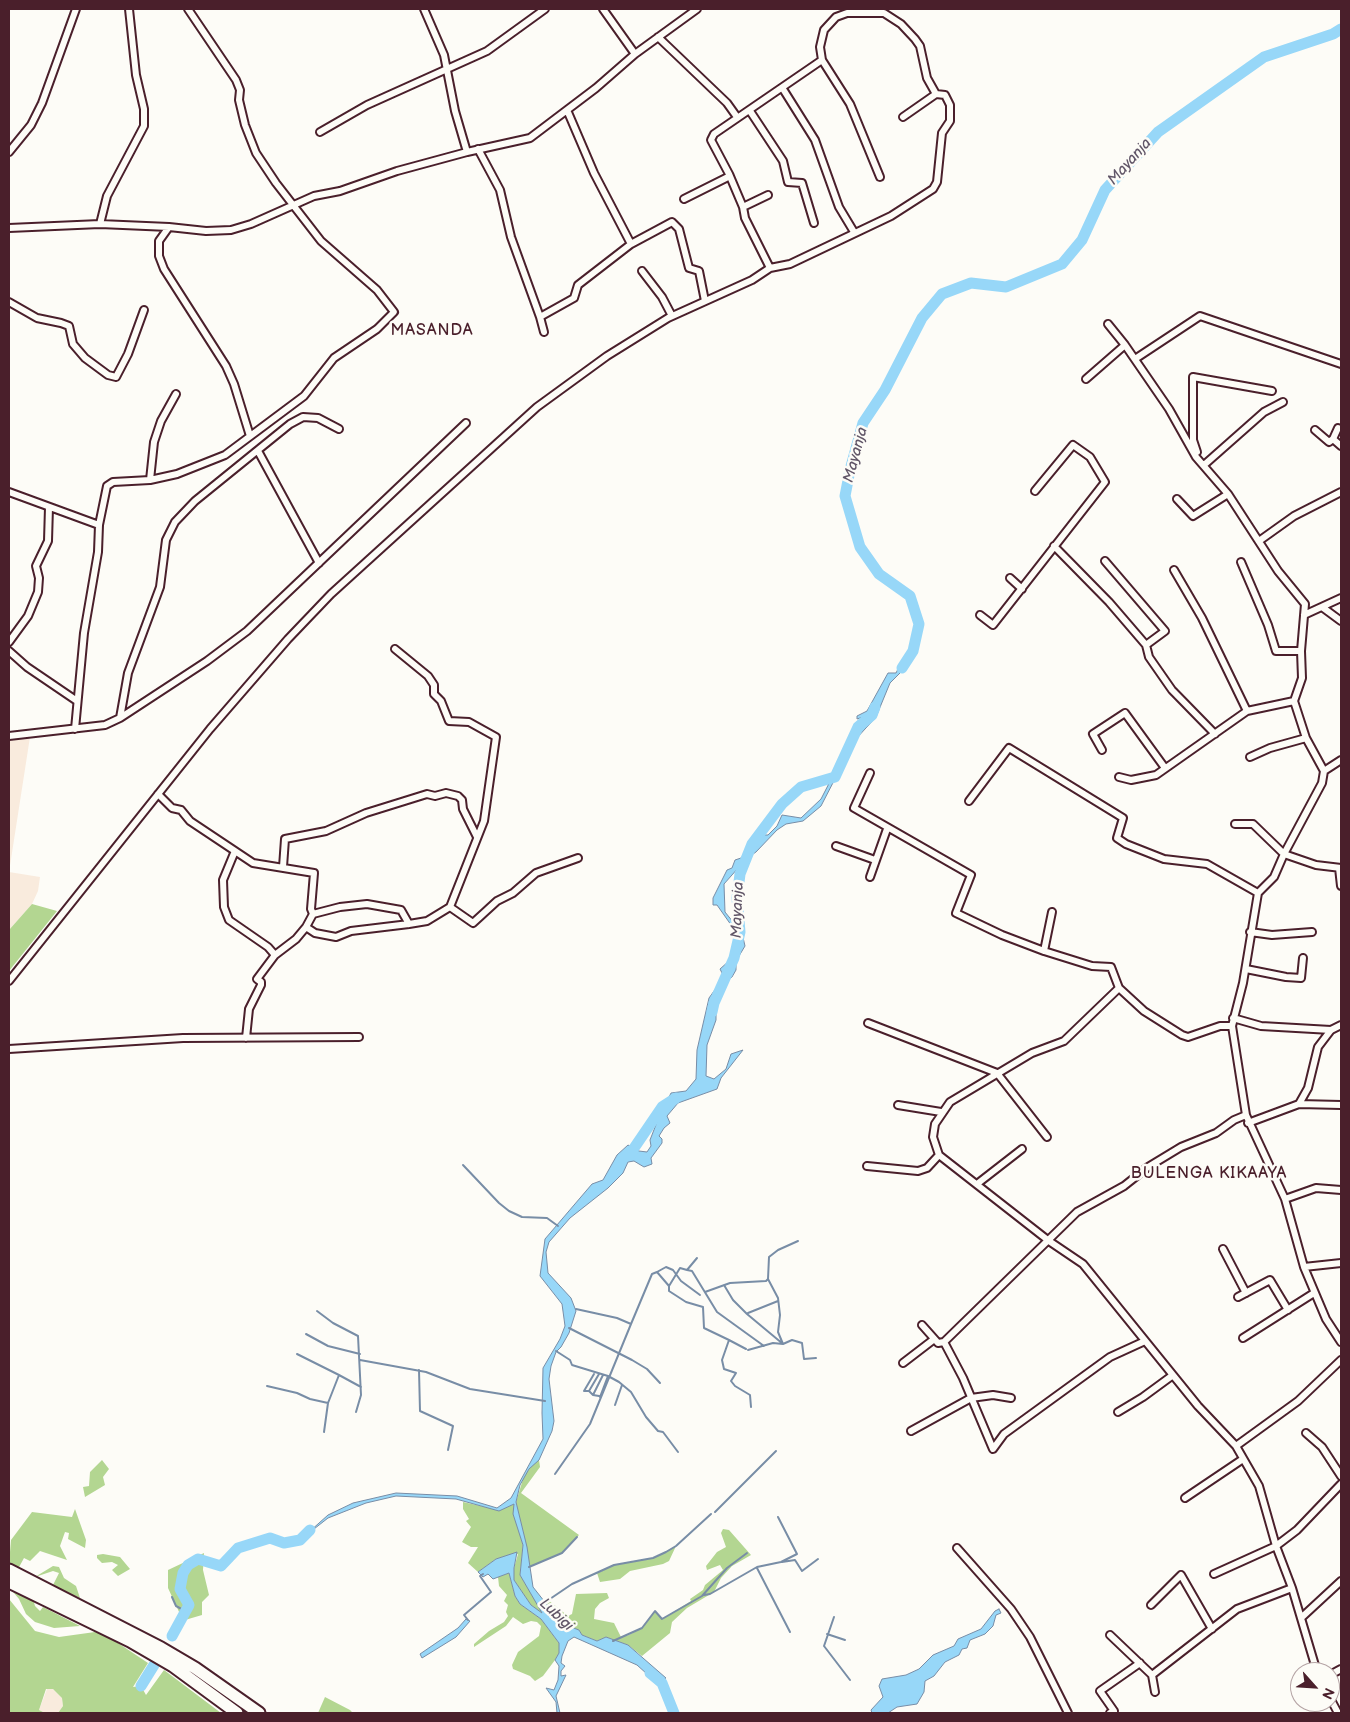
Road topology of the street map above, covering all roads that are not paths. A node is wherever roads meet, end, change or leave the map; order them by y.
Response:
1 (76, 9) edge
2 (129, 9) edge
3 (188, 9) edge
4 (424, 9) edge
5 (545, 9) edge
6 (603, 9) edge
7 (697, 9) edge
8 (658, 37) junction
9 (635, 54) junction
10 (822, 60) junction
11 (447, 70) junction
12 (782, 89) junction
13 (936, 94) junction
14 (567, 110) junction
15 (750, 111) junction
16 (737, 117) junction
17 (903, 117) dead end
18 (320, 132) dead end
19 (478, 149) junction
20 (9, 152) edge
21 (467, 152) junction
22 (730, 176) junction
23 (880, 177) dead end
24 (768, 195) dead end
25 (684, 199) dead end
26 (292, 204) junction
27 (743, 207) junction
28 (814, 223) dead end
29 (100, 224) junction
30 (169, 227) junction
31 (9, 228) edge
32 (854, 232) junction
33 (631, 244) junction
34 (770, 268) junction
35 (642, 270) dead end
36 (705, 301) junction
37 (9, 302) edge
38 (144, 310) dead end
39 (672, 316) junction
40 (540, 317) junction
41 (1108, 324) dead end
42 (544, 332) dead end
43 (1125, 345) junction
44 (1135, 359) junction
45 (1341, 364) edge
46 (1086, 379) dead end
47 (1272, 391) dead end
48 (176, 394) dead end
49 (1283, 402) dead end
50 (466, 423) dead end
51 (1338, 428) dead end
52 (339, 429) dead end
53 (1315, 430) dead end
54 (250, 436) junction
55 (1333, 439) junction
56 (1341, 446) edge
57 (258, 451) junction
58 (1196, 457) junction
59 (1204, 465) junction
60 (150, 480) junction
61 (1035, 491) dead end
62 (9, 492) edge
63 (1341, 492) edge
64 (1228, 494) junction
65 (1177, 499) dead end
66 (49, 507) junction
67 (99, 525) junction
68 (1259, 540) junction
69 (1054, 546) junction
70 (1105, 561) dead end
71 (1241, 562) dead end
72 (318, 563) junction
73 (1174, 570) dead end
74 (1010, 578) dead end
75 (1022, 589) junction
76 (1341, 598) edge
77 (1322, 607) junction
78 (980, 615) dead end
79 (1304, 615) junction
80 (1341, 621) edge
81 (9, 642) edge
82 (1146, 646) junction
83 (395, 649) dead end
84 (9, 651) edge
85 (1301, 651) junction
86 (77, 701) junction
87 (1294, 701) junction
88 (1247, 711) junction
89 (120, 718) junction
90 (75, 729) junction
91 (1215, 734) junction
92 (9, 736) edge
93 (1306, 738) junction
94 (1102, 750) dead end
95 (1250, 758) dead end
96 (1341, 760) edge
97 (1165, 768) junction
98 (1324, 771) junction
99 (870, 773) dead end
100 (1119, 777) dead end
101 (158, 794) junction
102 (969, 801) dead end
103 (1235, 824) dead end
104 (887, 828) junction
105 (477, 837) junction
106 (836, 846) dead end
107 (235, 852) junction
108 (1284, 854) junction
109 (578, 858) dead end
110 (875, 860) junction
111 (283, 867) junction
112 (1340, 868) edge
113 (870, 877) dead end
114 (1341, 886) edge
115 (1258, 892) junction
116 (450, 907) junction
117 (1052, 912) dead end
118 (313, 914) junction
119 (409, 924) junction
120 (306, 927) junction
121 (1250, 932) junction
122 (1312, 932) dead end
123 (1044, 951) junction
124 (275, 955) junction
125 (1303, 958) dead end
126 (1246, 969) junction
127 (9, 981) edge
128 (1119, 988) junction
129 (1232, 1022) junction
130 (868, 1023) dead end
131 (1341, 1026) edge
132 (1331, 1030) junction
133 (359, 1037) dead end
134 (246, 1038) junction
135 (9, 1049) edge
136 (996, 1073) junction
137 (1299, 1104) junction
138 (898, 1105) dead end
139 (1341, 1105) edge
140 (941, 1112) junction
141 (1246, 1115) junction
142 (1248, 1122) junction
143 (1046, 1137) dead end
144 (1022, 1149) dead end
145 (939, 1155) junction
146 (867, 1166) dead end
147 (978, 1184) junction
148 (1341, 1190) edge
149 (1284, 1198) junction
150 (1049, 1241) junction
151 (1223, 1249) dead end
152 (1341, 1263) edge
153 (1304, 1268) junction
154 (1314, 1292) junction
155 (1246, 1293) junction
156 (1238, 1297) dead end
157 (1288, 1310) junction
158 (922, 1325) dead end
159 (1243, 1338) dead end
160 (934, 1340) junction
161 (1145, 1341) junction
162 (944, 1342) junction
163 (1341, 1342) edge
164 (1341, 1360) edge
165 (903, 1362) dead end
166 (1172, 1375) junction
167 (971, 1398) junction
168 (1011, 1398) dead end
169 (1118, 1412) dead end
170 (911, 1431) dead end
171 (1306, 1433) dead end
172 (1236, 1446) junction
173 (1244, 1459) junction
174 (1341, 1476) edge
175 (1341, 1484) edge
176 (1185, 1498) dead end
177 (1276, 1546) junction
178 (957, 1548) dead end
179 (9, 1570) edge
180 (1214, 1574) dead end
181 (1341, 1581) edge
182 (9, 1582) edge
183 (1292, 1588) junction
184 (48, 1595) junction
185 (1151, 1605) dead end
186 (1302, 1618) junction
187 (1212, 1629) junction
188 (1110, 1635) dead end
189 (1315, 1662) edge
190 (1140, 1663) junction
191 (1152, 1675) junction
192 (1155, 1692) dead end
193 (237, 1713) edge
194 (260, 1713) edge
195 (1068, 1713) edge
196 (1110, 1713) edge

1 - 20 street
2 - 29 street
3 - 26 street
4 - 11 street
5 - 11 street
6 - 9 street
7 - 8 street
8 - 9 street
8 - 16 street
9 - 14 street
10 - 12 street
10 - 13 street
10 - 23 street
11 - 18 street
11 - 21 street
12 - 15 street
12 - 32 street
13 - 17 street
13 - 32 street
14 - 19 street
14 - 33 street
15 - 16 street
15 - 28 street
16 - 22 street
19 - 21 street
19 - 40 street
21 - 26 street
22 - 25 street
22 - 27 street
24 - 27 street
26 - 30 street
26 - 54 street
27 - 34 street
29 - 30 street
29 - 31 street
30 - 54 street
32 - 34 street
33 - 36 street
33 - 40 street
34 - 36 street
35 - 39 street
36 - 39 street
37 - 38 street
39 - 101 street
40 - 42 street
41 - 43 street
43 - 44 street
43 - 46 street
44 - 45 street
44 - 58 street
47 - 58 street
48 - 60 street
49 - 59 street
50 - 72 street
51 - 55 street
52 - 57 street
53 - 55 street
54 - 60 street
55 - 56 street
57 - 72 street
57 - 89 street
58 - 59 street
59 - 64 street
60 - 67 street
61 - 69 street
62 - 66 street
63 - 68 street
64 - 65 street
64 - 68 street
66 - 67 street
66 - 81 street
67 - 86 street
68 - 79 street
69 - 75 street
69 - 82 street
70 - 82 street
71 - 85 street
72 - 89 street
73 - 88 street
74 - 75 street
75 - 78 street
76 - 77 street
77 - 79 street
77 - 80 street
79 - 85 street
82 - 91 street
83 - 105 street
84 - 86 street
85 - 87 street
86 - 90 street
87 - 88 street
87 - 93 street
88 - 91 street
89 - 90 street
90 - 92 street
91 - 97 street
93 - 95 street
93 - 98 street
94 - 97 street
96 - 98 street
97 - 100 street
98 - 108 street
99 - 104 street
101 - 107 street
101 - 127 street
102 - 115 street
103 - 108 street
104 - 110 street
104 - 123 street
105 - 111 street
105 - 116 street
106 - 110 street
107 - 111 street
107 - 124 street
108 - 112 street
108 - 115 street
109 - 116 street
110 - 113 street
111 - 118 street
112 - 114 street
115 - 121 street
116 - 119 street
117 - 123 street
118 - 119 street
118 - 120 street
119 - 120 street
120 - 124 street
121 - 122 street
121 - 126 street
123 - 128 street
124 - 134 street
125 - 126 street
126 - 129 street
128 - 129 street
128 - 136 street
129 - 132 street
129 - 141 street
130 - 136 street
131 - 132 street
132 - 137 street
133 - 134 street
134 - 135 street
136 - 140 street
136 - 143 street
137 - 139 street
137 - 142 street
138 - 140 street
140 - 145 street
141 - 142 street
141 - 150 street
142 - 149 street
144 - 147 street
145 - 146 street
145 - 147 street
147 - 150 street
148 - 149 street
149 - 153 street
150 - 161 street
150 - 162 street
151 - 155 street
152 - 153 street
153 - 154 street
154 - 157 street
154 - 163 street
155 - 156 street
155 - 157 street
157 - 159 street
158 - 160 street
160 - 162 street
160 - 165 street
161 - 166 street
161 - 167 street
162 - 167 street
164 - 172 street
166 - 169 street
166 - 172 street
167 - 168 street
167 - 170 street
171 - 174 street
172 - 173 street
173 - 176 street
173 - 177 street
175 - 177 street
177 - 180 street
177 - 183 street
178 - 195 street
179 - 184 highway
181 - 186 street
182 - 184 highway
183 - 186 street
183 - 187 street
184 - 193 highway
184 - 194 highway
185 - 187 street
186 - 189 street
187 - 191 street
188 - 190 street
190 - 191 street
190 - 196 street
191 - 192 street

